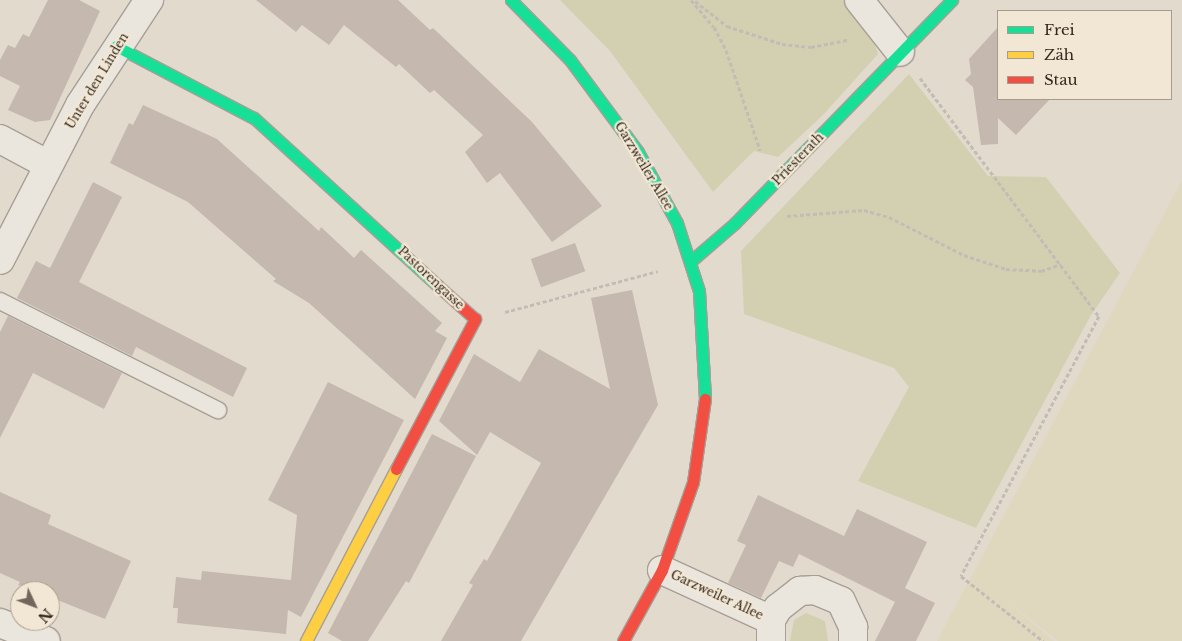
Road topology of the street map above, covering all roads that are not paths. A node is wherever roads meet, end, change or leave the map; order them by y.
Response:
1 (149, 0) edge
2 (510, 0) edge
3 (859, 0) edge
4 (952, 0) edge
5 (116, 46) junction
6 (900, 52) junction
7 (0, 139) edge
8 (49, 165) junction
9 (0, 260) edge
10 (691, 260) junction
11 (0, 301) edge
12 (218, 410) dead end
13 (662, 570) junction
14 (0, 623) edge
15 (771, 631) edge
16 (46, 641) edge
17 (306, 641) edge
18 (624, 641) edge
19 (853, 641) edge

1 - 5 street, Unter den Linden
2 - 10 street, Garzweiler Allee
3 - 6 street
4 - 6 street, Priesterath
5 - 8 street, Unter den Linden
5 - 17 street, Pastorengasse
6 - 10 street, Priesterath
7 - 8 street
8 - 9 street, Unter den Linden
10 - 13 street, Garzweiler Allee
11 - 12 lane
13 - 15 street, Garzweiler Allee
13 - 18 street, Garzweiler Allee
14 - 16 street
15 - 19 street, Garzweiler Allee

